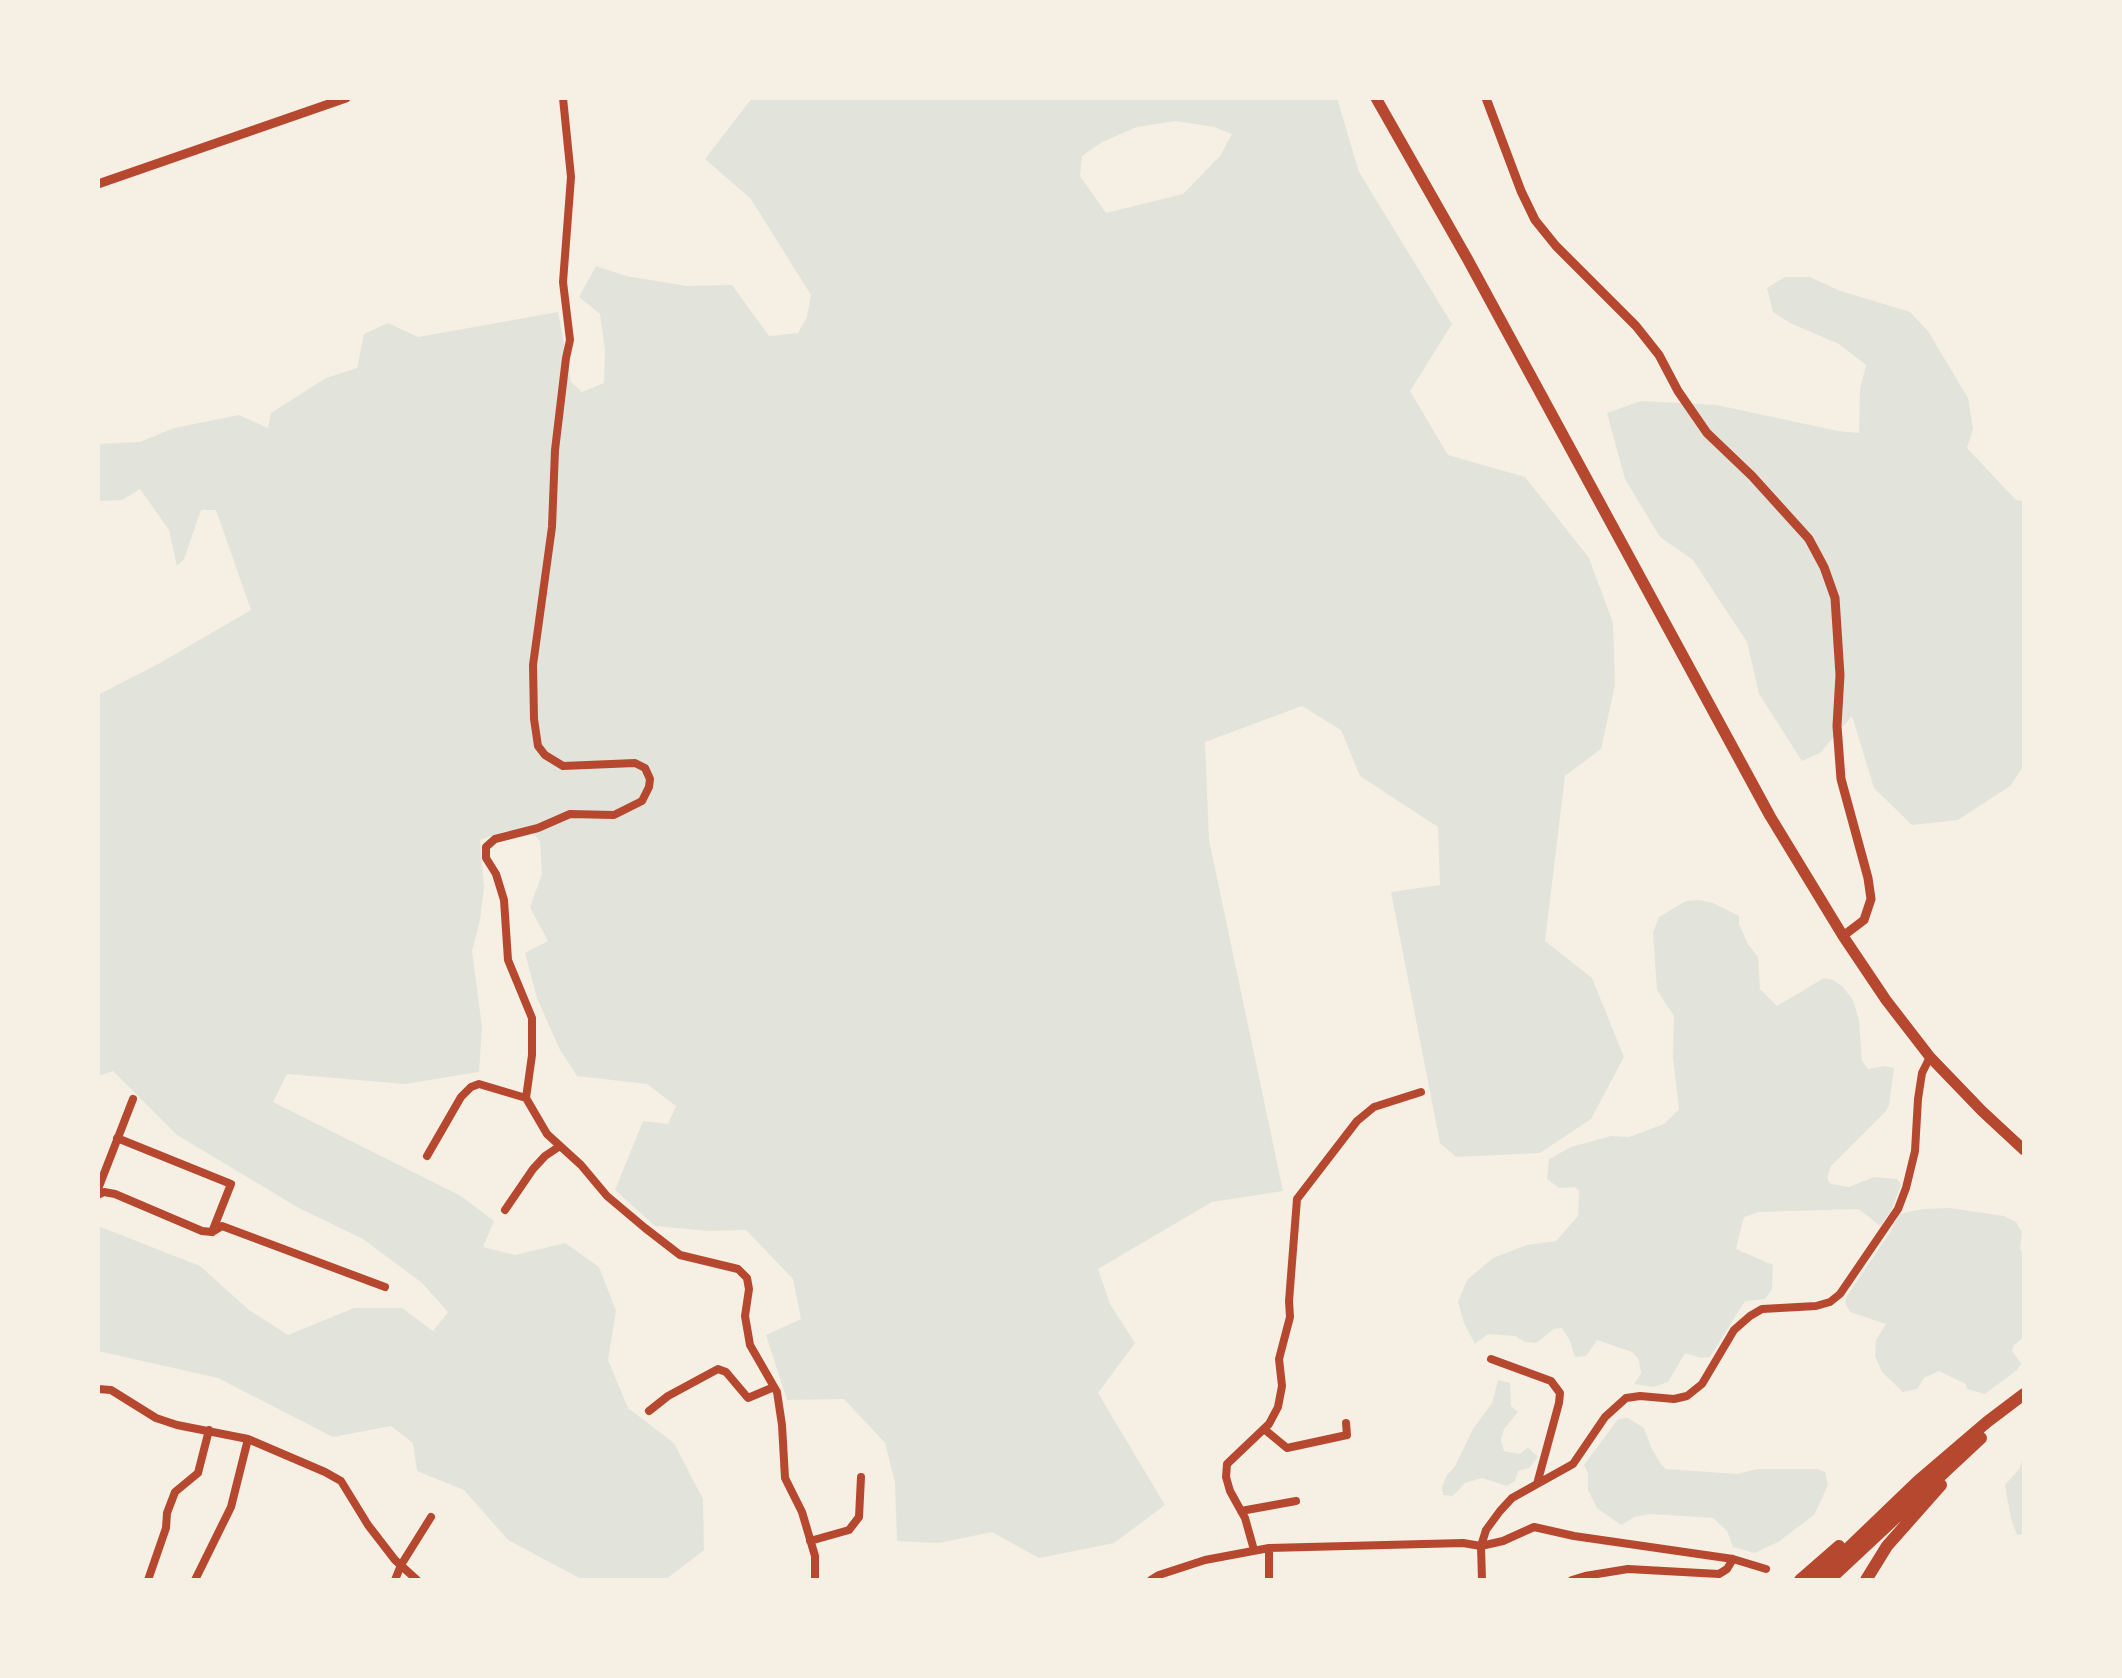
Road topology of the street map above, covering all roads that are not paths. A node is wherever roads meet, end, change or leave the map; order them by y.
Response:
1 (346, 98) edge
2 (563, 98) edge
3 (1376, 98) edge
4 (1486, 98) edge
5 (98, 184) edge
6 (1843, 936) junction
7 (1930, 1057) junction
8 (1422, 1092) dead end
9 (526, 1098) junction
10 (133, 1099) dead end
11 (117, 1138) junction
12 (560, 1146) junction
13 (2024, 1150) edge
14 (427, 1156) dead end
15 (98, 1192) edge
16 (505, 1210) dead end
17 (212, 1232) junction
18 (385, 1287) dead end
19 (1491, 1359) dead end
20 (774, 1387) junction
21 (98, 1389) edge
22 (2024, 1397) edge
23 (649, 1411) dead end
24 (1346, 1423) dead end
25 (1264, 1429) junction
26 (209, 1430) junction
27 (248, 1439) junction
28 (1974, 1444) junction
29 (861, 1477) dead end
30 (1918, 1482) junction
31 (1537, 1484) junction
32 (1296, 1501) dead end
33 (1241, 1511) junction
34 (431, 1517) dead end
35 (810, 1541) junction
36 (1481, 1546) junction
37 (1269, 1548) junction
38 (1254, 1550) junction
39 (1732, 1559) junction
40 (401, 1565) junction
41 (1766, 1568) dead end
42 (148, 1580) edge
43 (195, 1580) edge
44 (394, 1580) edge
45 (417, 1580) edge
46 (814, 1580) edge
47 (1150, 1580) edge
48 (1269, 1580) edge
49 (1482, 1580) edge
50 (1572, 1580) edge
51 (1800, 1580) edge
52 (1815, 1580) edge
53 (1829, 1580) edge
54 (1866, 1580) edge

1 - 5 street
2 - 9 street
3 - 6 main road
4 - 6 street
6 - 7 main road
7 - 13 main road
7 - 31 street
8 - 25 street
9 - 12 street
9 - 14 street
10 - 11 street
11 - 15 street
11 - 17 street
12 - 16 street
12 - 20 street
15 - 17 street
17 - 18 street
19 - 31 street
20 - 23 street
20 - 35 street
21 - 26 street
22 - 28 highway
22 - 30 highway
24 - 25 street
25 - 33 street
26 - 27 street
26 - 42 street
27 - 40 street
27 - 43 street
28 - 53 highway
28 - 54 highway
29 - 35 street
30 - 51 highway
30 - 52 highway
31 - 36 street
32 - 33 street
33 - 38 street
34 - 40 street
35 - 46 street
36 - 37 street
36 - 39 street
36 - 49 street
37 - 38 street
37 - 48 street
38 - 47 street
39 - 41 street
39 - 50 street
40 - 44 street
40 - 45 street

